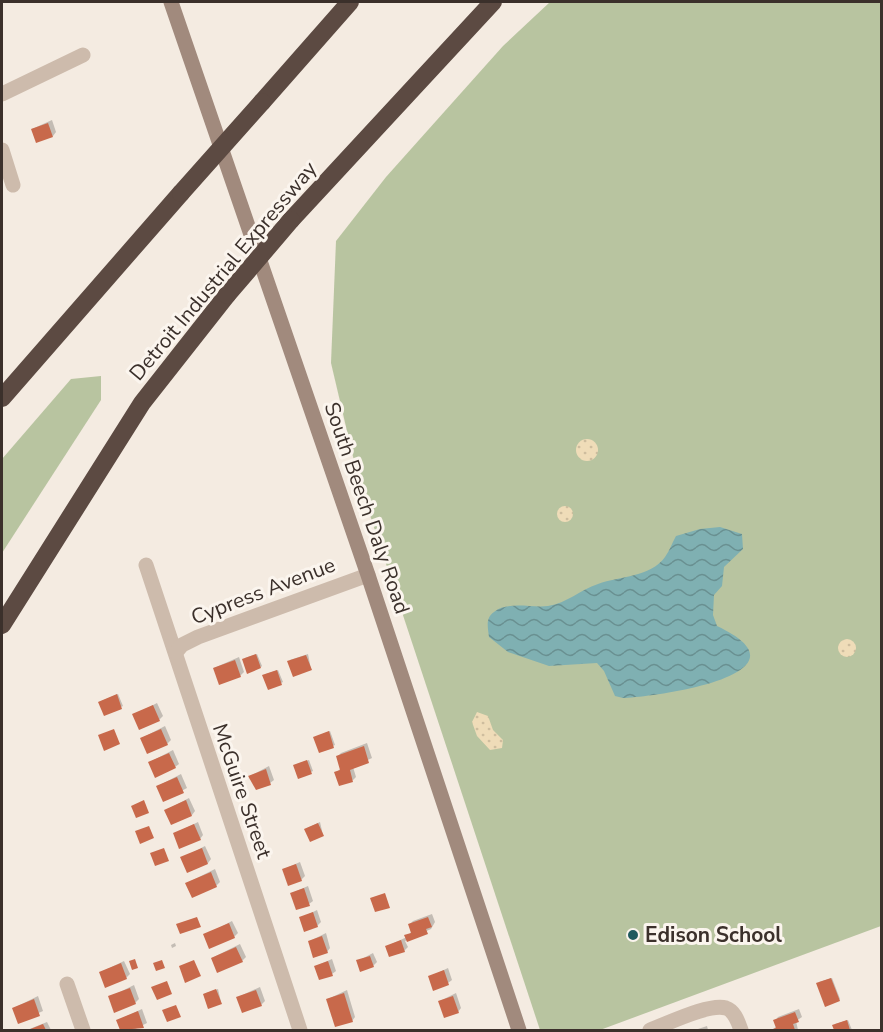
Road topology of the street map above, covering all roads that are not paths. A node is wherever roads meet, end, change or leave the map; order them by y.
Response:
1 (171, 2) edge
2 (350, 2) edge
3 (493, 2) edge
4 (83, 55) dead end
5 (2, 94) edge
6 (2, 150) edge
7 (13, 185) dead end
8 (2, 398) edge
9 (146, 565) dead end
10 (368, 575) junction
11 (2, 625) edge
12 (176, 652) junction
13 (67, 984) dead end
14 (83, 1030) edge
15 (300, 1030) edge
16 (519, 1030) edge
17 (650, 1030) edge
18 (741, 1030) edge

1 - 10 street, South Beech Daly Road
2 - 8 highway, bridge
3 - 11 highway, Detroit Industrial Expressway, bridge
4 - 5 street
6 - 7 street
9 - 12 street, McGuire Street
10 - 12 street, Cypress Avenue
10 - 16 street, South Beech Daly Road
12 - 15 street, McGuire Street
13 - 14 street
17 - 18 street

